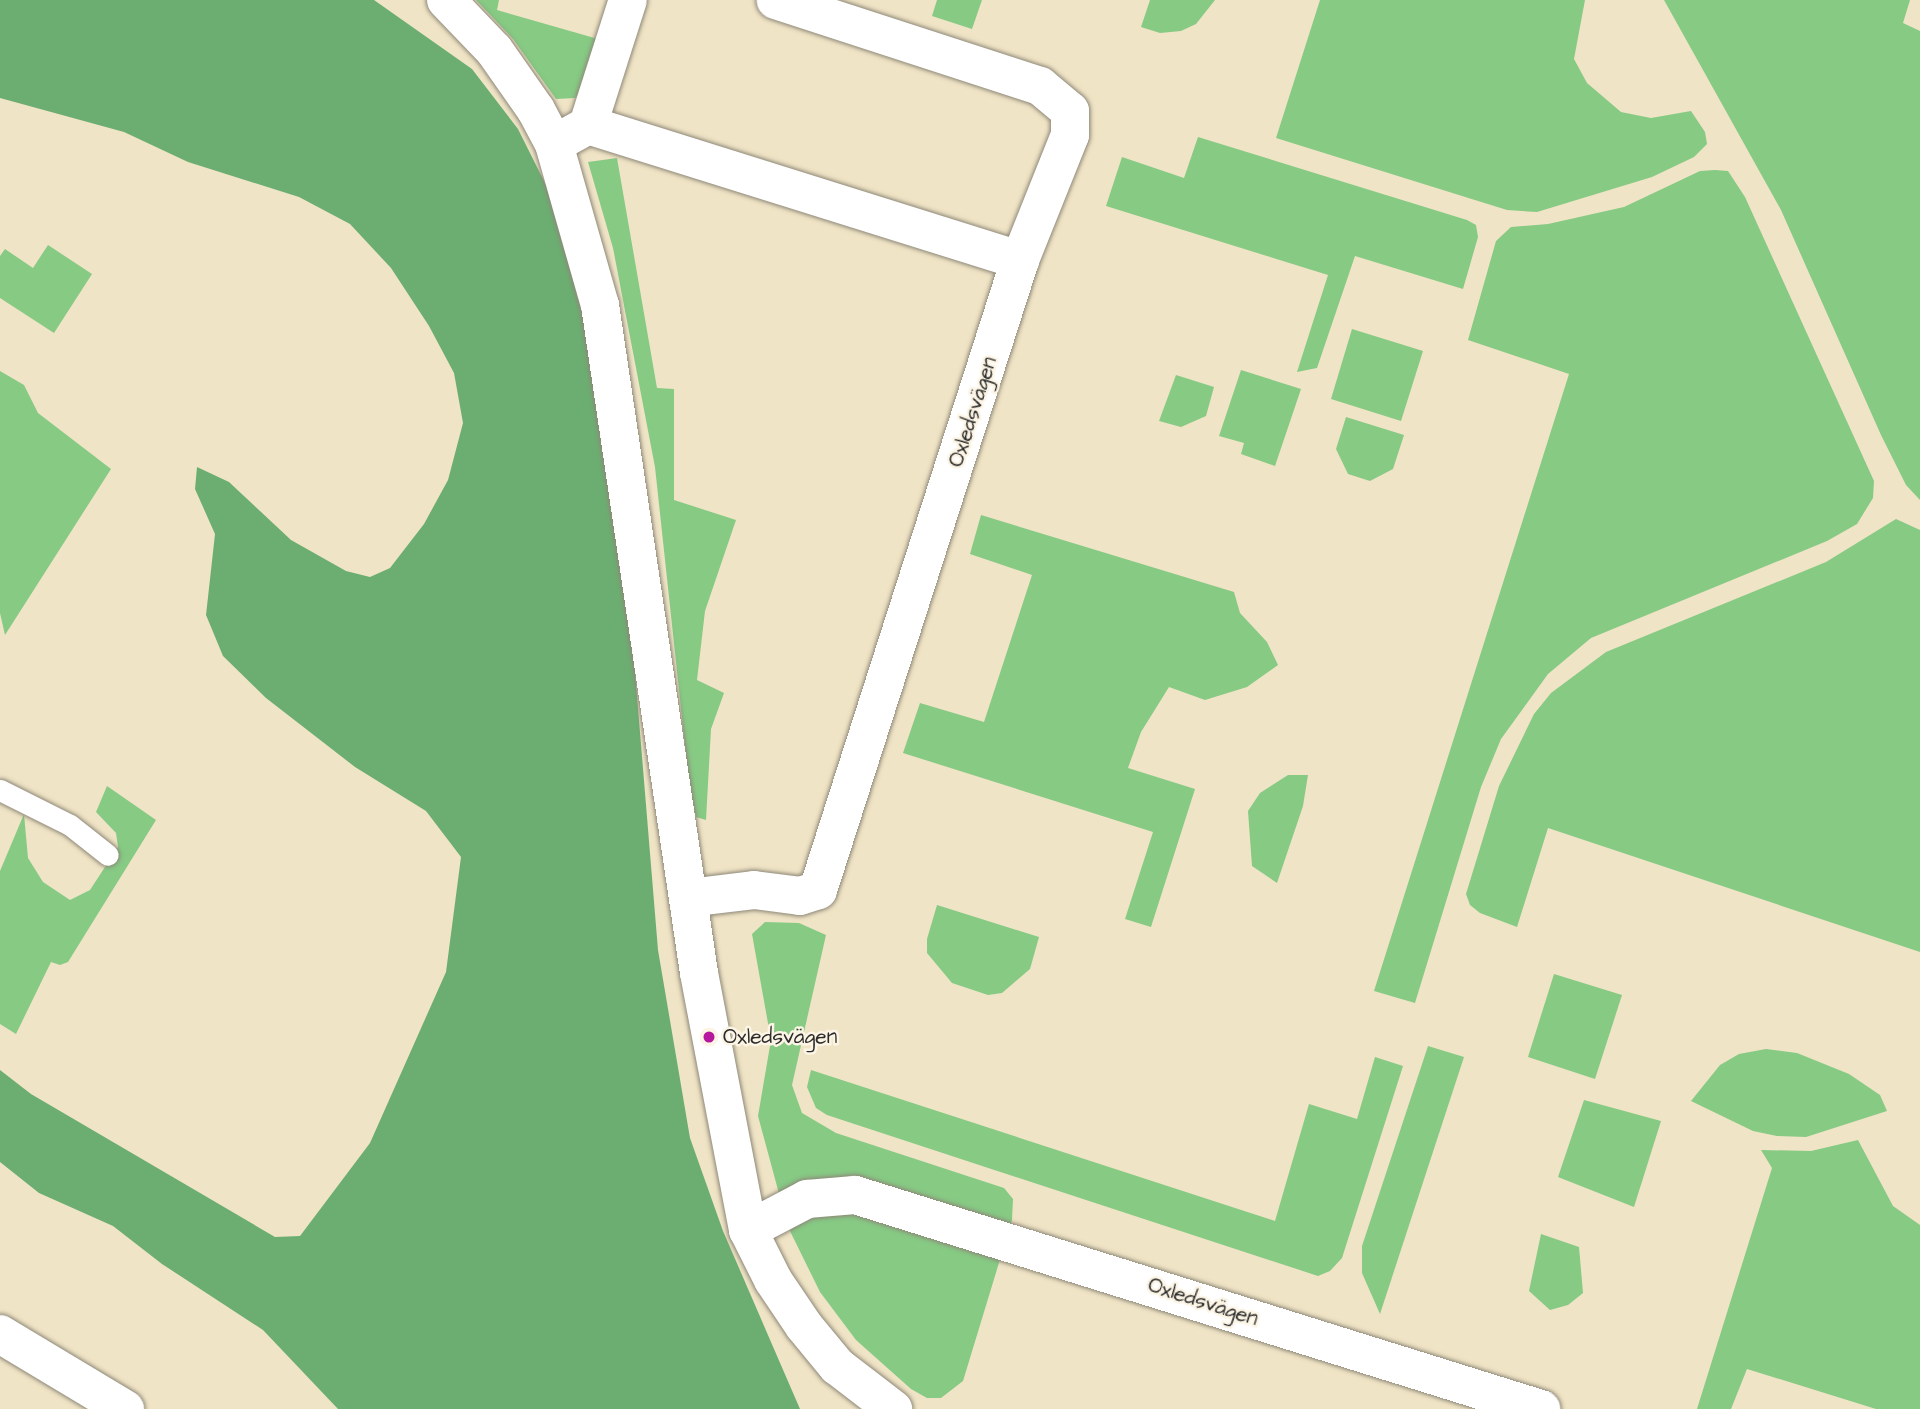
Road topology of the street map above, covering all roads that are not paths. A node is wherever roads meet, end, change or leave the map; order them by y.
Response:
1 (446, 0) edge
2 (628, 0) edge
3 (776, 0) edge
4 (588, 125) junction
5 (554, 144) junction
6 (1020, 260) junction
7 (0, 790) edge
8 (108, 855) dead end
9 (688, 898) junction
10 (748, 1230) junction
11 (0, 1334) edge
12 (125, 1409) edge
13 (893, 1409) edge
14 (1541, 1409) edge

1 - 5 street
2 - 4 street
3 - 6 street, Oxledsvägen
4 - 5 street
4 - 6 street
5 - 9 street
6 - 9 street, Oxledsvägen
7 - 8 lane
9 - 10 street
10 - 13 street
10 - 14 street, Oxledsvägen
11 - 12 street

